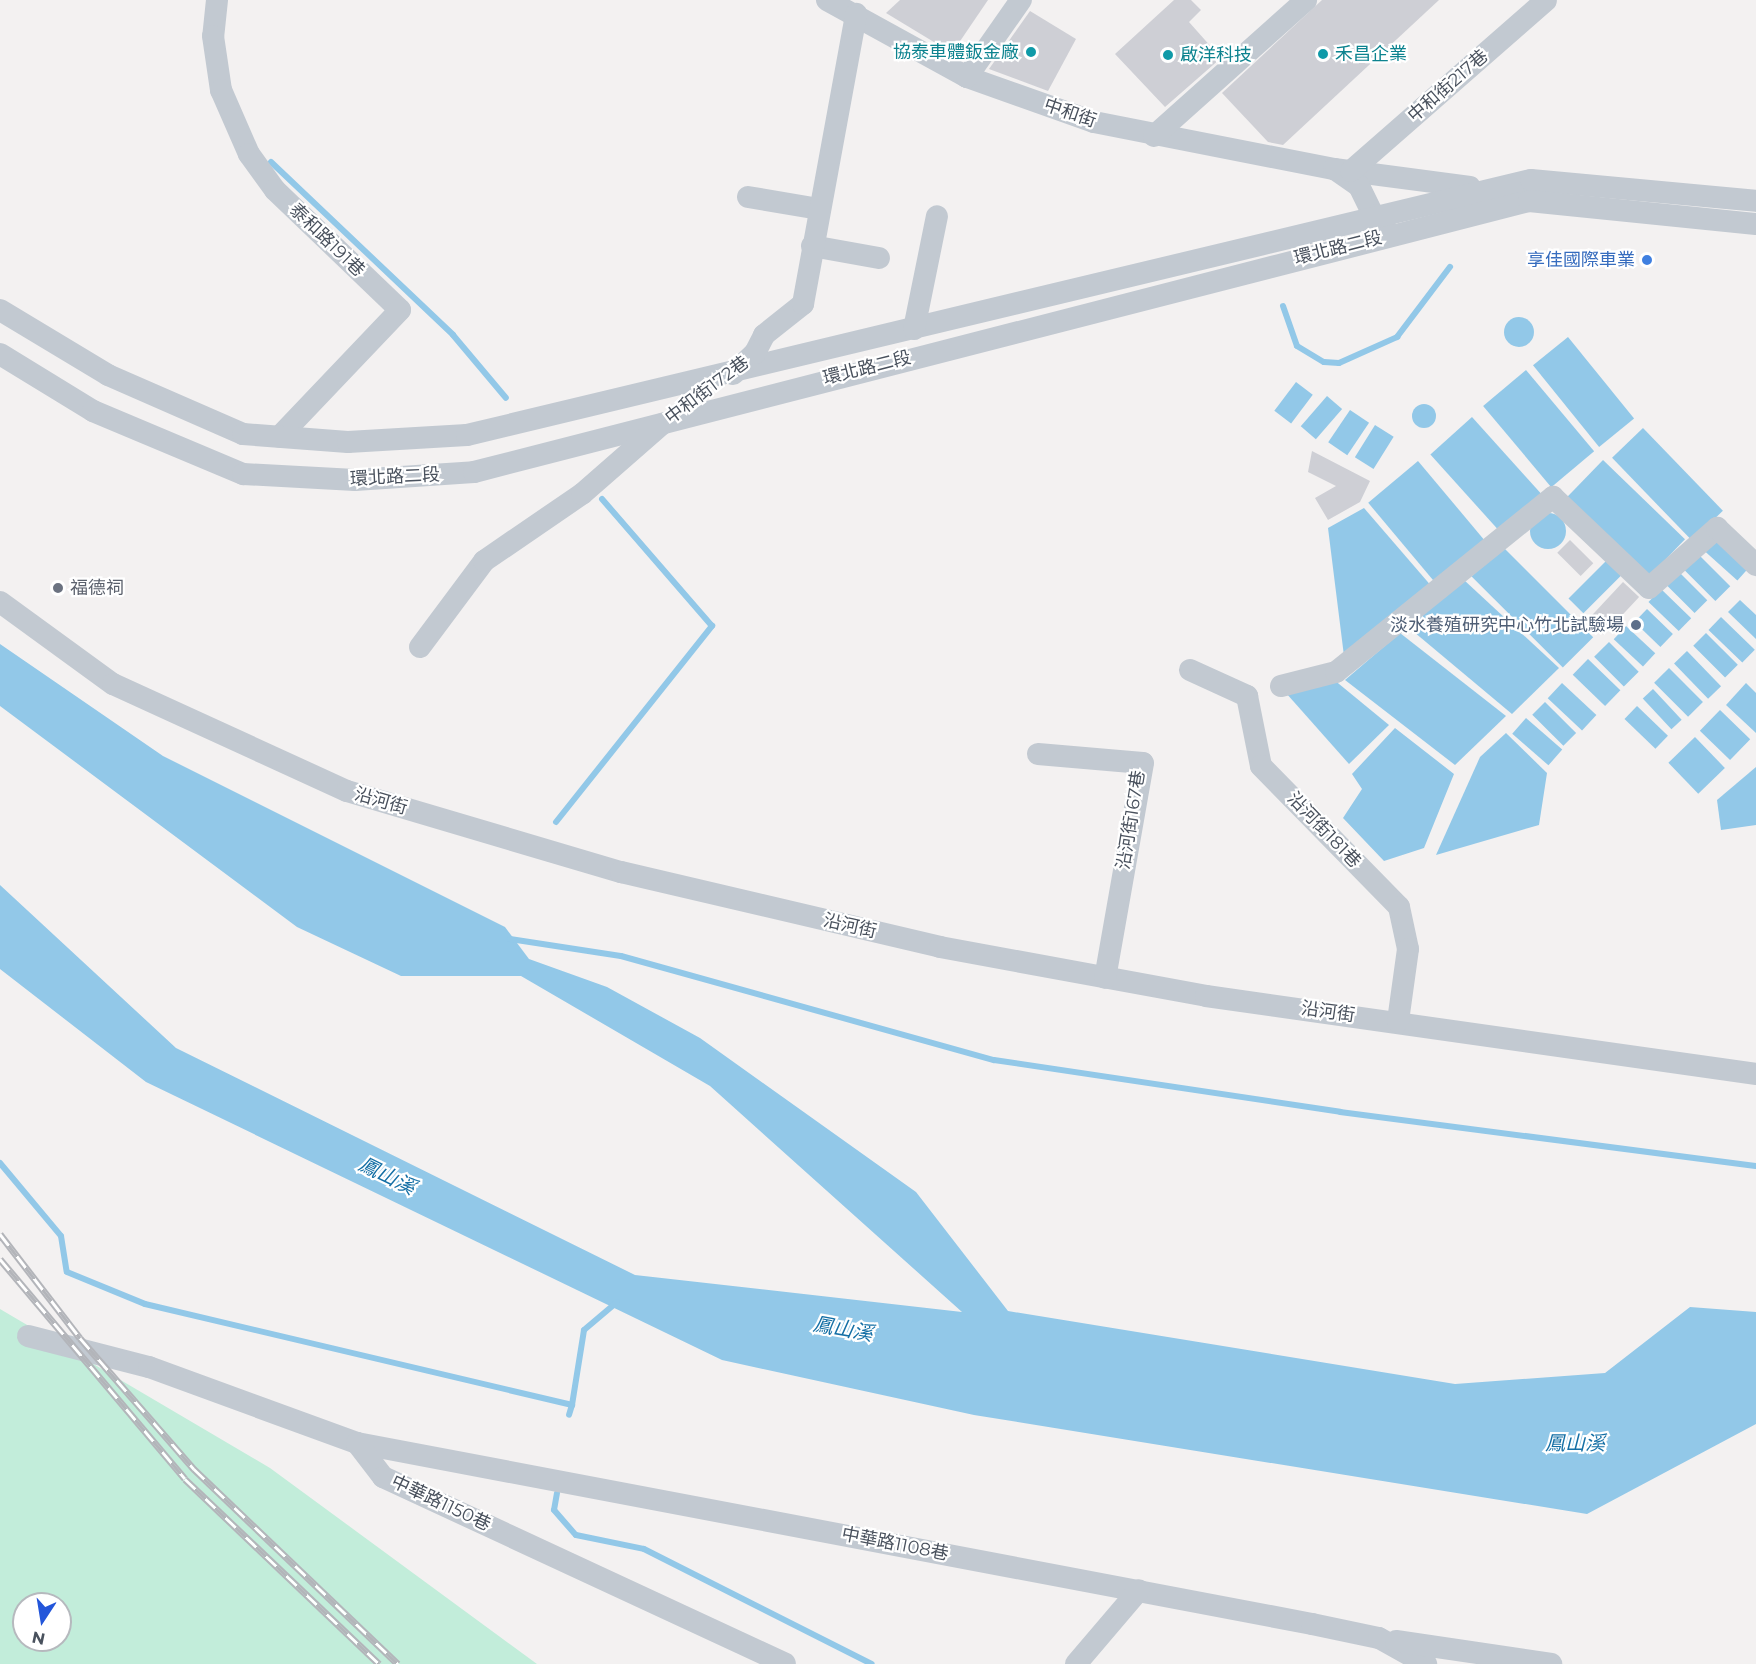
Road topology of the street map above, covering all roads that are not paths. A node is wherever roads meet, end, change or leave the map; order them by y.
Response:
1 (217, 0) edge
2 (827, 0) edge
3 (1021, 0) edge
4 (1306, 0) edge
5 (1546, 0) edge
6 (855, 14) junction
7 (967, 77) junction
8 (1154, 136) junction
9 (1342, 170) junction
10 (1400, 178) junction
11 (1483, 189) junction
12 (748, 197) dead end
13 (1756, 201) edge
14 (1408, 207) junction
15 (819, 209) junction
16 (1373, 215) junction
17 (937, 216) dead end
18 (1756, 224) edge
19 (1399, 232) junction
20 (812, 246) junction
21 (879, 258) dead end
22 (0, 310) edge
23 (914, 329) junction
24 (0, 354) edge
25 (734, 374) junction
26 (667, 419) junction
27 (279, 437) junction
28 (1756, 565) edge
29 (0, 602) edge
30 (420, 647) dead end
31 (1190, 670) dead end
32 (1281, 686) dead end
33 (1038, 754) dead end
34 (1105, 978) junction
35 (1398, 1021) junction
36 (1756, 1074) edge
37 (28, 1336) dead end
38 (357, 1443) junction
39 (1138, 1590) junction
40 (1380, 1638) junction
41 (778, 1662) edge
42 (1076, 1664) edge
43 (1426, 1664) edge
44 (1551, 1664) edge

1 - 27 street, 泰和路191巷
2 - 6 street, 中和街
3 - 7 street
4 - 8 street
5 - 9 street, 中和街217巷
6 - 7 street, 中和街
6 - 15 street, 中和街172巷
7 - 8 street, 中和街
8 - 9 street, 中和街
9 - 10 street, 中和街
9 - 16 street, 中和街
10 - 11 street, 中和街
10 - 14 street
11 - 13 street, 環北路二段
11 - 14 street, 環北路二段
12 - 15 street
14 - 16 street, 環北路二段
14 - 19 street
15 - 20 street, 中和街172巷
16 - 19 street
16 - 23 street, 環北路二段
17 - 23 street
18 - 19 street, 環北路二段
19 - 26 street, 環北路二段
20 - 21 street
20 - 25 street, 中和街172巷
22 - 27 street, 環北路二段
23 - 25 street, 環北路二段
24 - 26 street, 環北路二段
25 - 26 street, 中和街172巷
25 - 27 street, 環北路二段
26 - 30 street, 中和街172巷
28 - 32 street
29 - 34 street, 沿河街
31 - 35 street, 沿河街181巷
33 - 34 street, 沿河街167巷
34 - 35 street, 沿河街
35 - 36 street, 沿河街
37 - 38 street
38 - 39 street, 中華路1108巷
38 - 41 street, 中華路1150巷
39 - 40 street, 中華路1108巷
39 - 42 street
40 - 43 street, 中華路1108巷
40 - 44 street

